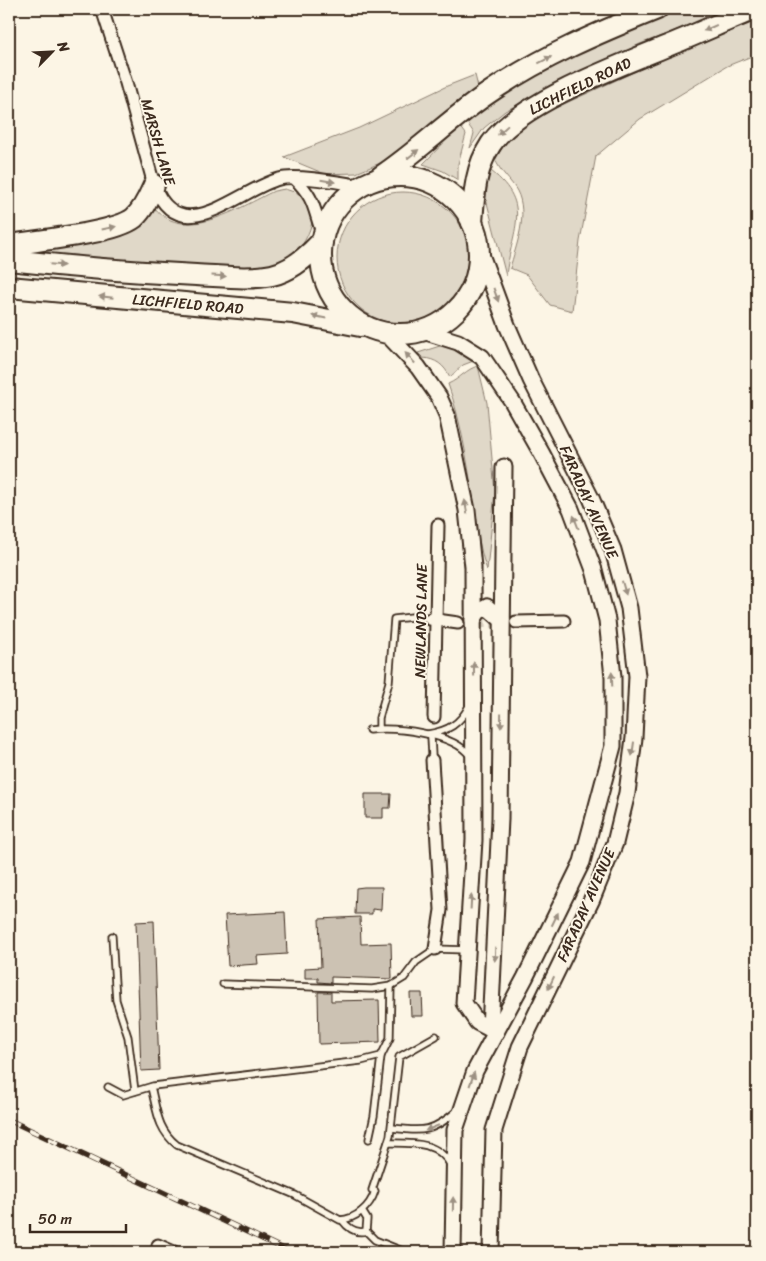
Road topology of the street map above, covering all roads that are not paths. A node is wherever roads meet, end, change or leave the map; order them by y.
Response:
1 (102, 9) edge
2 (657, 9) edge
3 (755, 9) edge
4 (294, 178) junction
5 (154, 184) junction
6 (367, 184) junction
7 (472, 223) junction
8 (323, 238) junction
9 (9, 245) edge
10 (479, 249) junction
11 (9, 260) edge
12 (9, 287) edge
13 (367, 327) junction
14 (423, 331) junction
15 (387, 334) junction
16 (504, 467) dead end
17 (438, 525) dead end
18 (432, 619) junction
19 (473, 620) junction
20 (509, 621) junction
21 (564, 621) dead end
22 (458, 623) tunnel mouth
23 (474, 696) junction
24 (434, 717) dead end
25 (379, 728) junction
26 (369, 730) dead end
27 (424, 735) junction
28 (431, 737) junction
29 (432, 758) joint
30 (474, 762) junction
31 (112, 936) dead end
32 (435, 949) junction
33 (469, 950) junction
34 (223, 984) dead end
35 (391, 986) junction
36 (493, 1031) junction
37 (436, 1036) dead end
38 (381, 1056) junction
39 (108, 1087) dead end
40 (151, 1087) junction
41 (135, 1092) junction
42 (464, 1102) junction
43 (392, 1128) junction
44 (369, 1139) dead end
45 (388, 1143) junction
46 (454, 1175) junction
47 (362, 1210) junction
48 (342, 1220) junction
49 (366, 1231) junction
50 (158, 1244) dead end
51 (174, 1252) edge
52 (405, 1252) edge
53 (453, 1252) edge
54 (491, 1252) edge

1 - 5 street, MARSH LANE
6 -> 2 highway
3 -> 7 highway, LICHFIELD ROAD
4 - 5 street, MARSH LANE
4 -> 6 street, MARSH LANE
4 - 8 street
9 -> 5 highway
6 - 7 highway
6 - 8 highway
7 - 10 highway
11 -> 8 highway, LICHFIELD ROAD
8 - 13 highway
10 - 14 highway
10 -> 54 street, FARADAY AVENUE
13 -> 12 highway, LICHFIELD ROAD
13 - 15 highway
14 - 15 highway
36 -> 14 street, FARADAY AVENUE
19 -> 15 street
16 - 20 street, FARADAY AVENUE
17 - 18 street, NEWLANDS LANE
18 - 22 street
18 - 24 street, NEWLANDS LANE
18 - 25 lane
19 - 20 street
23 -> 19 street
20 - 21 street
20 -> 36 street, FARADAY AVENUE
23 - 27 lane
23 - 30 street
25 - 26 lane
25 - 27 lane
27 - 28 lane
28 - 29 lane
28 - 30 lane
29 - 32 street
33 -> 30 street
31 - 41 lane
32 - 33 lane
32 - 35 lane
33 - 36 street
34 - 35 lane
35 - 38 lane
42 -> 36 street, FARADAY AVENUE
37 - 43 lane
38 - 40 lane
38 - 44 lane
39 - 41 lane
40 - 41 lane
40 - 48 lane
42 -> 43 lane
42 - 46 street, FARADAY AVENUE
43 - 45 lane
45 - 46 lane
45 - 47 lane
53 -> 46 street, FARADAY AVENUE
47 - 48 lane
47 - 49 lane
48 - 49 lane
49 - 52 lane
50 - 51 street

